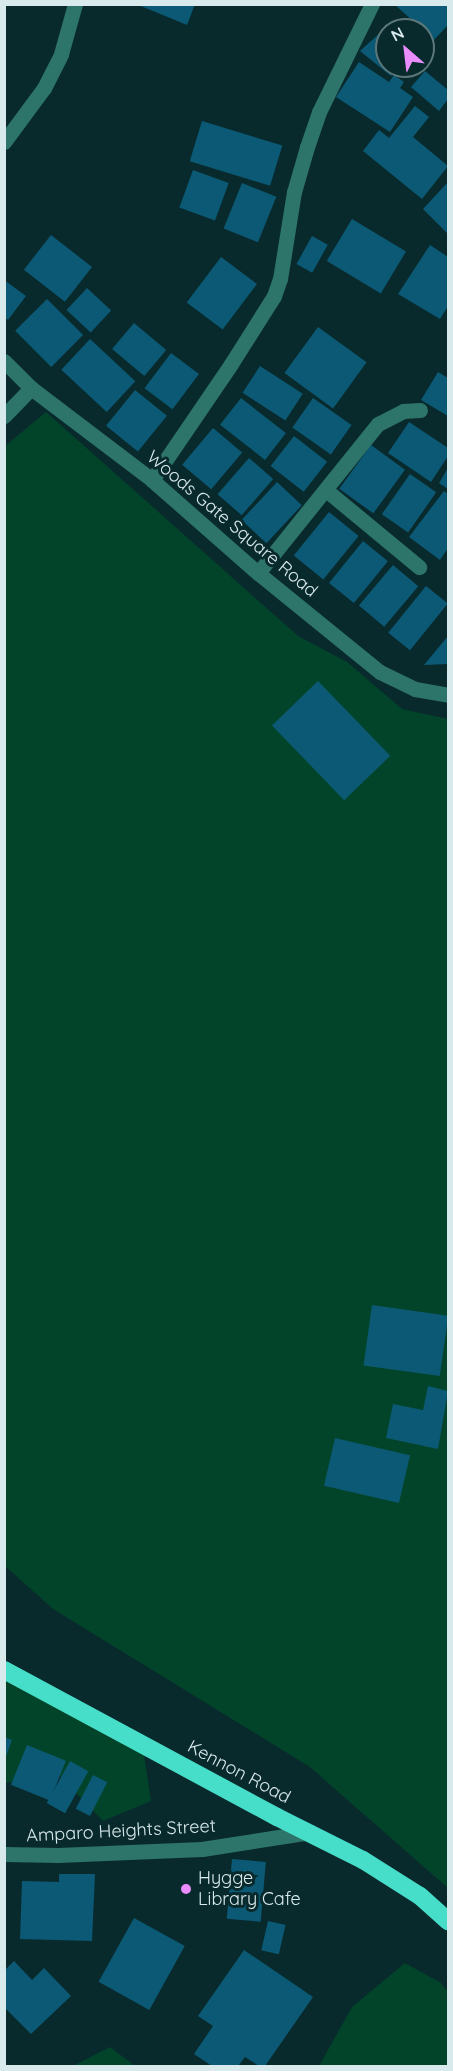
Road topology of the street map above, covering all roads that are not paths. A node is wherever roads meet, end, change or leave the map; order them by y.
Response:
1 (75, 4) edge
2 (372, 4) edge
3 (4, 142) edge
4 (4, 362) edge
5 (31, 387) junction
6 (420, 410) dead end
7 (4, 416) edge
8 (152, 480) junction
9 (326, 490) junction
10 (419, 567) dead end
11 (258, 573) junction
12 (448, 694) edge
13 (4, 1670) edge
14 (311, 1832) junction
15 (4, 1854) edge
16 (448, 1921) edge

1 - 3 street
2 - 8 street
4 - 5 street, Woods Gate Square Road
5 - 7 street
5 - 8 street, Woods Gate Square Road
6 - 9 street
8 - 11 street, Woods Gate Square Road
9 - 10 street
9 - 11 street
11 - 12 street, Woods Gate Square Road
13 - 14 highway, Kennon Road
14 - 15 street, Amparo Heights Street
14 - 16 highway, Kennon Road

